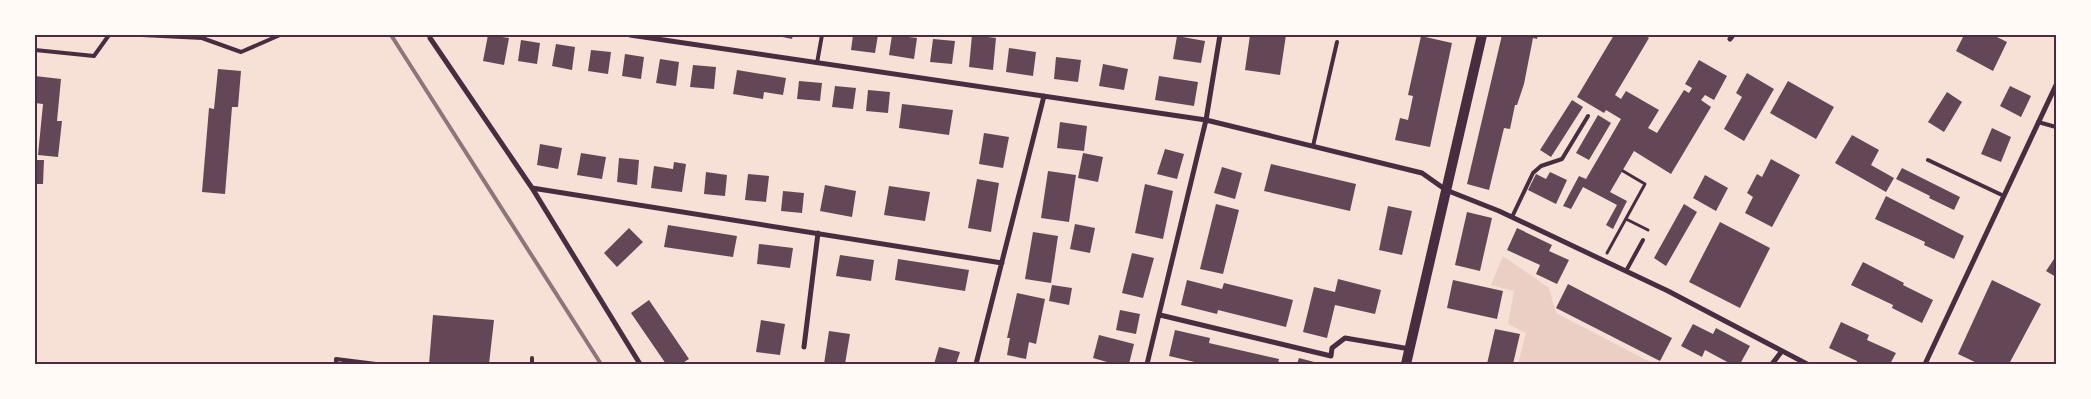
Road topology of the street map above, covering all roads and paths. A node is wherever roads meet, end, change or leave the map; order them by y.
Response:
1 (109, 35) edge
2 (142, 35) edge
3 (280, 35) edge
4 (430, 35) edge
5 (630, 35) edge
6 (822, 35) edge
7 (1220, 35) edge
8 (1482, 35) edge
9 (1337, 42) dead end
10 (35, 50) edge
11 (817, 63) junction
12 (2056, 85) edge
13 (1044, 96) junction
14 (1588, 116) dead end
15 (1206, 120) junction
16 (2038, 122) junction
17 (2056, 127) edge
18 (1313, 146) junction
19 (1928, 160) dead end
20 (1622, 170) dead end
21 (532, 188) junction
22 (1446, 190) junction
23 (2004, 196) junction
24 (1512, 217) junction
25 (1626, 219) junction
26 (818, 232) junction
27 (1643, 240) joint
28 (1603, 260) junction
29 (1002, 263) junction
30 (1626, 271) junction
31 (1160, 315) junction
32 (804, 347) dead end
33 (1410, 348) junction
34 (1782, 350) junction
35 (1331, 356) junction
36 (532, 358) dead end
37 (336, 364) edge
38 (376, 364) edge
39 (532, 364) edge
40 (640, 364) edge
41 (976, 364) edge
42 (1147, 364) edge
43 (1330, 364) edge
44 (1406, 364) edge
45 (1772, 364) edge
46 (1807, 364) edge
47 (1925, 364) edge

1 - 10 lane
2 - 3 lane
4 - 21 street
5 - 11 street
6 - 11 lane
7 - 15 street
8 - 22 main road
9 - 18 lane
11 - 13 street
12 - 16 street
13 - 15 street
13 - 29 street
14 - 24 lane
15 - 18 street
15 - 31 street
16 - 17 lane
16 - 23 street
18 - 22 street
19 - 23 lane
20 - 25 path
21 - 26 street
21 - 40 street
22 - 24 street
22 - 33 main road
23 - 47 street
24 - 28 street
25 - 27 path
25 - 28 path
26 - 29 street
26 - 32 street
27 - 30 lane
28 - 30 street
29 - 41 street
30 - 34 street
31 - 35 street
31 - 42 street
33 - 35 street
33 - 44 main road
34 - 45 street
34 - 46 street
35 - 43 street
36 - 39 lane
37 - 38 lane

